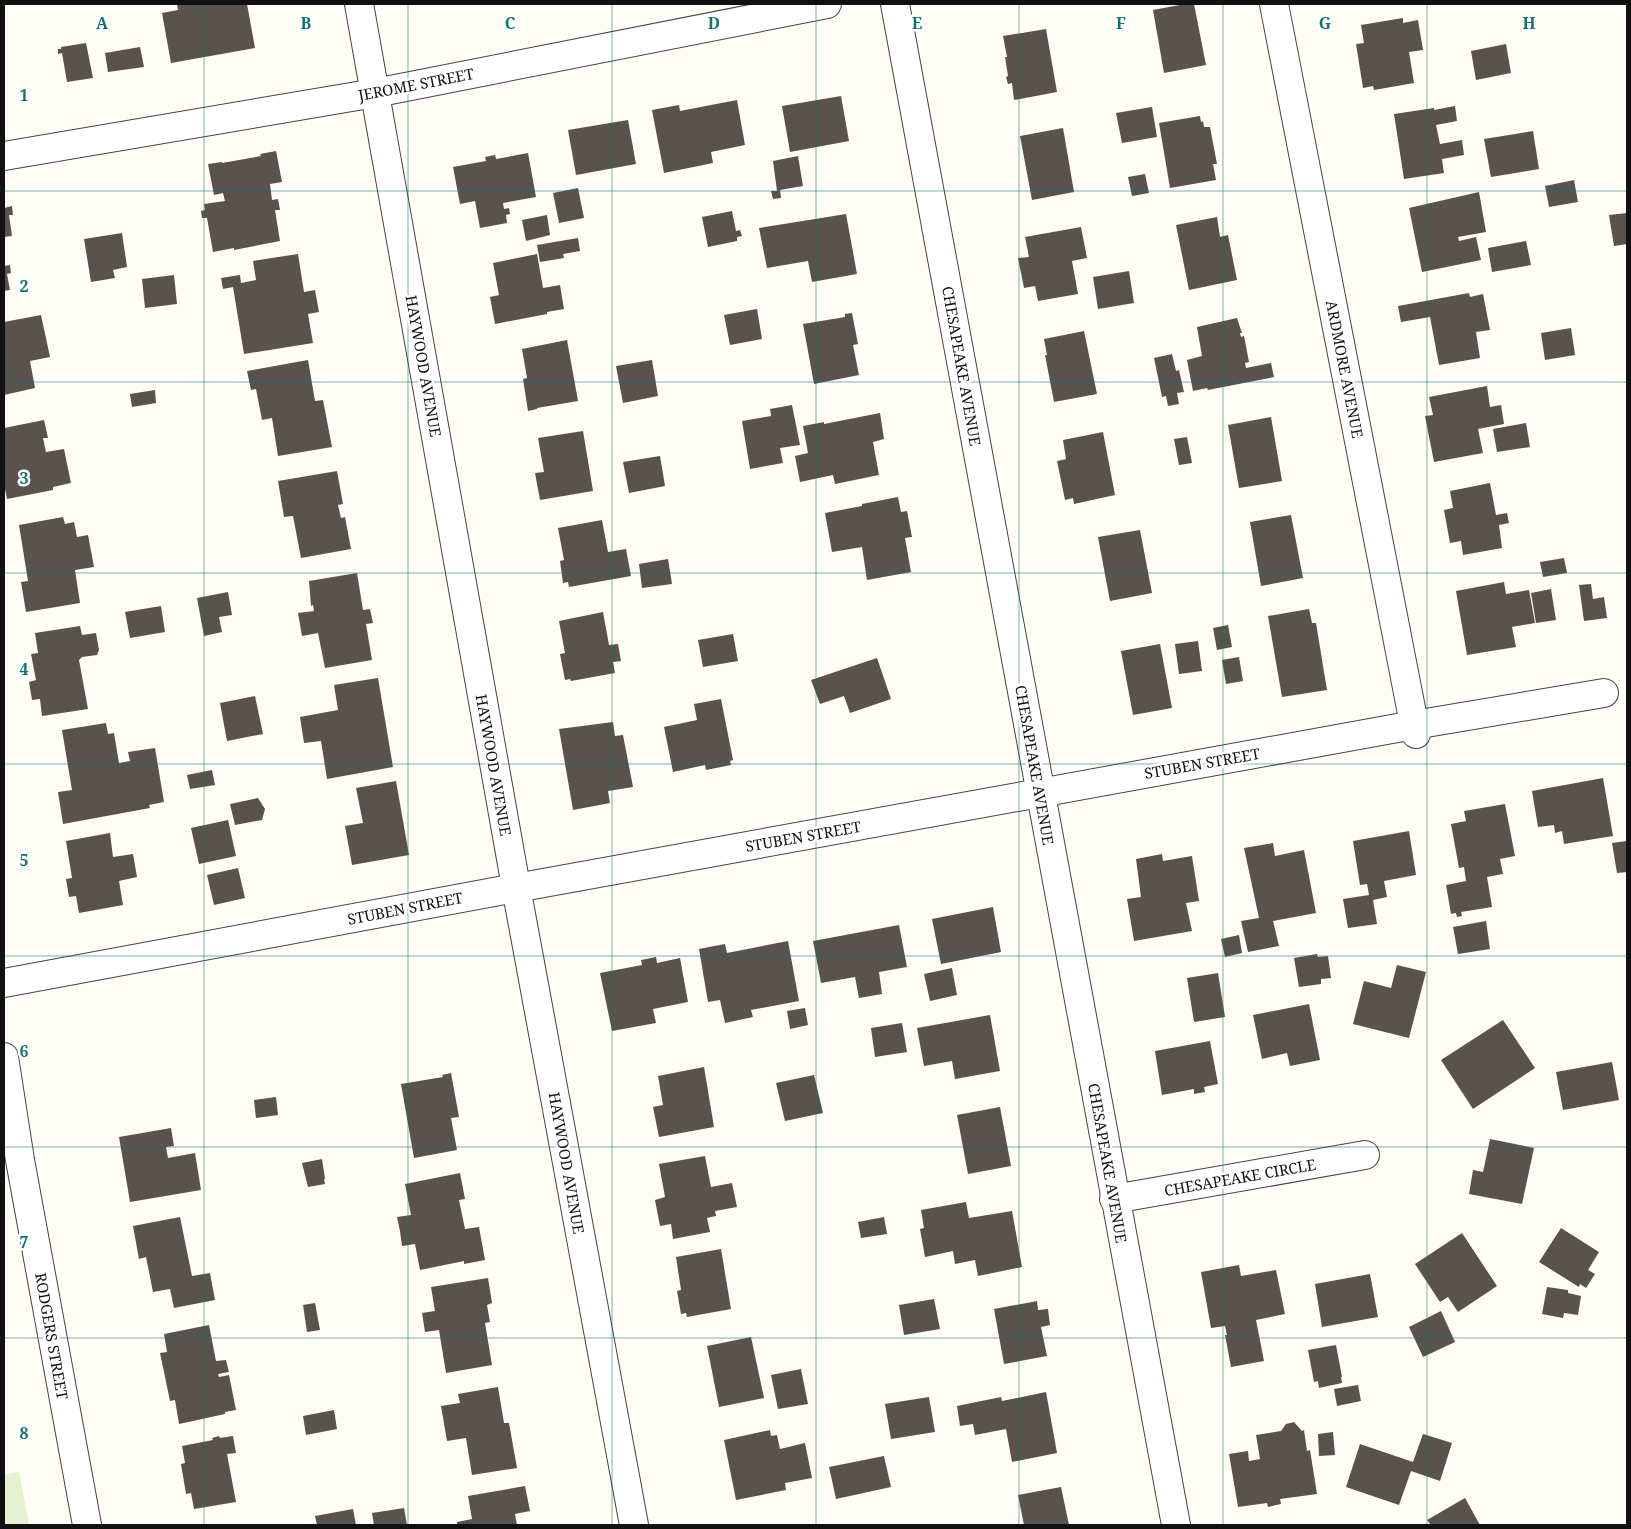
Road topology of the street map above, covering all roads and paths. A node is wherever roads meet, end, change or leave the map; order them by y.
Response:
1 (359, 4) edge
2 (826, 4) edge
3 (895, 4) edge
4 (1274, 4) edge
5 (375, 92) junction
6 (4, 156) edge
7 (1604, 693) dead end
8 (1415, 730) junction
9 (1040, 793) junction
10 (516, 888) junction
11 (4, 983) edge
12 (4, 1057) edge
13 (1365, 1155) dead end
14 (1114, 1199) junction
15 (86, 1525) edge
16 (634, 1525) edge
17 (1176, 1525) edge

1 - 5 street, HAYWOOD AVENUE
2 - 5 street, JEROME STREET
3 - 9 street, CHESAPEAKE AVENUE
4 - 8 street, ARDMORE AVENUE
5 - 6 street, JEROME STREET
5 - 10 street, HAYWOOD AVENUE
7 - 8 street, STUBEN STREET
8 - 9 street, STUBEN STREET
9 - 10 street, STUBEN STREET
9 - 14 street, CHESAPEAKE AVENUE
10 - 11 street, STUBEN STREET
10 - 16 street, HAYWOOD AVENUE
12 - 15 street, RODGERS STREET
13 - 14 street, CHESAPEAKE CIRCLE
14 - 17 street, CHESAPEAKE AVENUE

